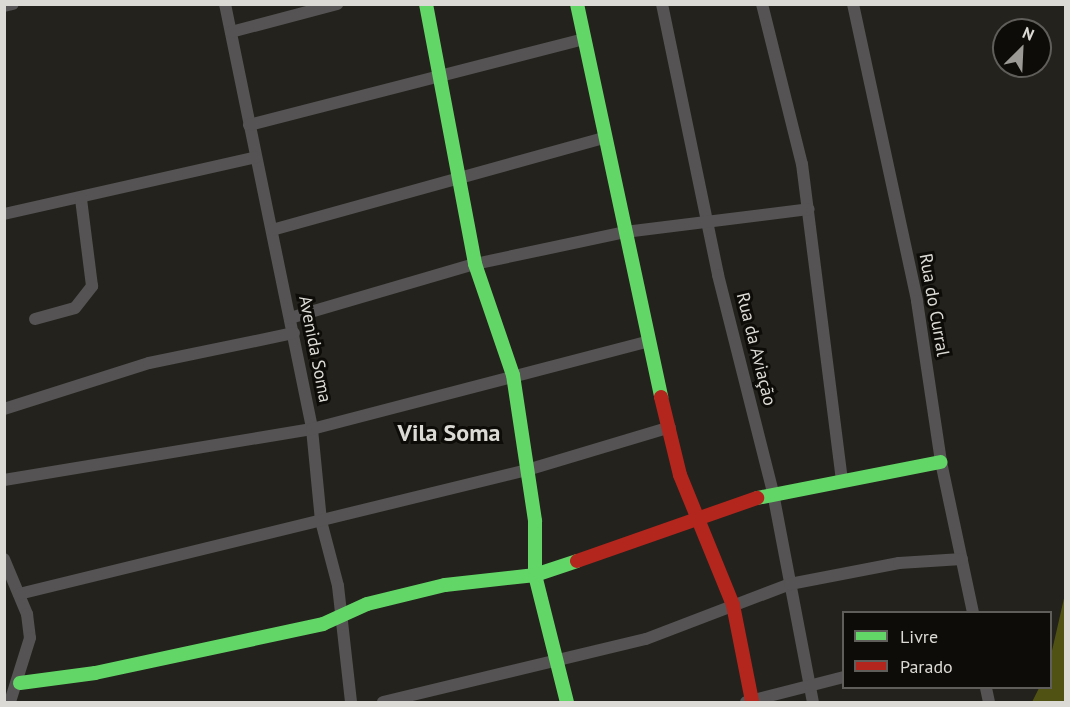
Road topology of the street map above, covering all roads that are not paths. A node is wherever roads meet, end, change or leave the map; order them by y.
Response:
1 (14, 4) edge
2 (225, 4) edge
3 (337, 4) edge
4 (426, 4) edge
5 (577, 4) edge
6 (662, 4) edge
7 (762, 4) edge
8 (853, 4) edge
9 (4, 6) edge
10 (323, 7) edge
11 (231, 32) junction
12 (585, 39) junction
13 (441, 76) junction
14 (249, 124) junction
15 (604, 138) junction
16 (256, 157) junction
17 (461, 176) junction
18 (81, 199) junction
19 (809, 209) junction
20 (4, 214) edge
21 (706, 219) junction
22 (272, 230) junction
23 (625, 232) junction
24 (475, 264) junction
25 (290, 318) junction
26 (35, 319) dead end
27 (294, 333) junction
28 (647, 342) junction
29 (513, 375) junction
30 (4, 409) edge
31 (670, 427) junction
32 (312, 429) junction
33 (941, 462) junction
34 (527, 470) junction
35 (842, 479) junction
36 (4, 480) edge
37 (773, 493) junction
38 (699, 518) junction
39 (321, 520) junction
40 (4, 559) edge
41 (962, 559) junction
42 (536, 575) junction
43 (790, 584) junction
44 (19, 594) junction
45 (733, 605) junction
46 (973, 611) edge
47 (341, 616) junction
48 (557, 661) junction
49 (842, 677) edge
50 (20, 683) junction
51 (810, 684) junction
52 (10, 702) edge
53 (351, 702) edge
54 (382, 702) edge
55 (567, 702) edge
56 (749, 702) edge
57 (813, 702) edge

1 - 9 street
2 - 11 street, Avenida Soma
3 - 10 street
4 - 13 street
5 - 12 street
6 - 21 street, Rua da Aviação
7 - 19 street
8 - 33 street, Rua do Curral
10 - 11 street
11 - 14 street, Avenida Soma
12 - 13 street
12 - 15 street
13 - 14 street
13 - 17 street
14 - 16 street, Avenida Soma
15 - 17 street
15 - 23 street
16 - 18 street
16 - 22 street, Avenida Soma
17 - 22 street
17 - 24 street
18 - 20 street
18 - 26 street
19 - 21 street
19 - 35 street
21 - 23 street
21 - 37 street, Rua da Aviação
22 - 25 street, Avenida Soma
23 - 24 street
23 - 28 street
24 - 25 street
24 - 29 street
25 - 27 street, Avenida Soma
27 - 30 street
27 - 32 street, Avenida Soma
28 - 29 street
28 - 31 street
29 - 32 street
29 - 34 street
31 - 34 street
31 - 38 street
32 - 36 street
32 - 39 street, Avenida Soma
33 - 35 street
33 - 41 street, Rua do Curral
34 - 39 street
34 - 42 street
35 - 37 street
37 - 38 street
37 - 43 street, Rua da Aviação
38 - 42 street
38 - 45 street
39 - 44 street
39 - 47 street, Avenida Soma
40 - 44 street
41 - 43 street
41 - 46 street, Rua do Curral
42 - 47 street
42 - 48 street
43 - 45 street
43 - 51 street, Rua da Aviação
44 - 50 street
45 - 48 street
45 - 56 street
47 - 50 street
47 - 53 street, Avenida Soma
48 - 54 street
48 - 55 street
49 - 51 street
50 - 52 street
51 - 56 street
51 - 57 street, Rua da Aviação

